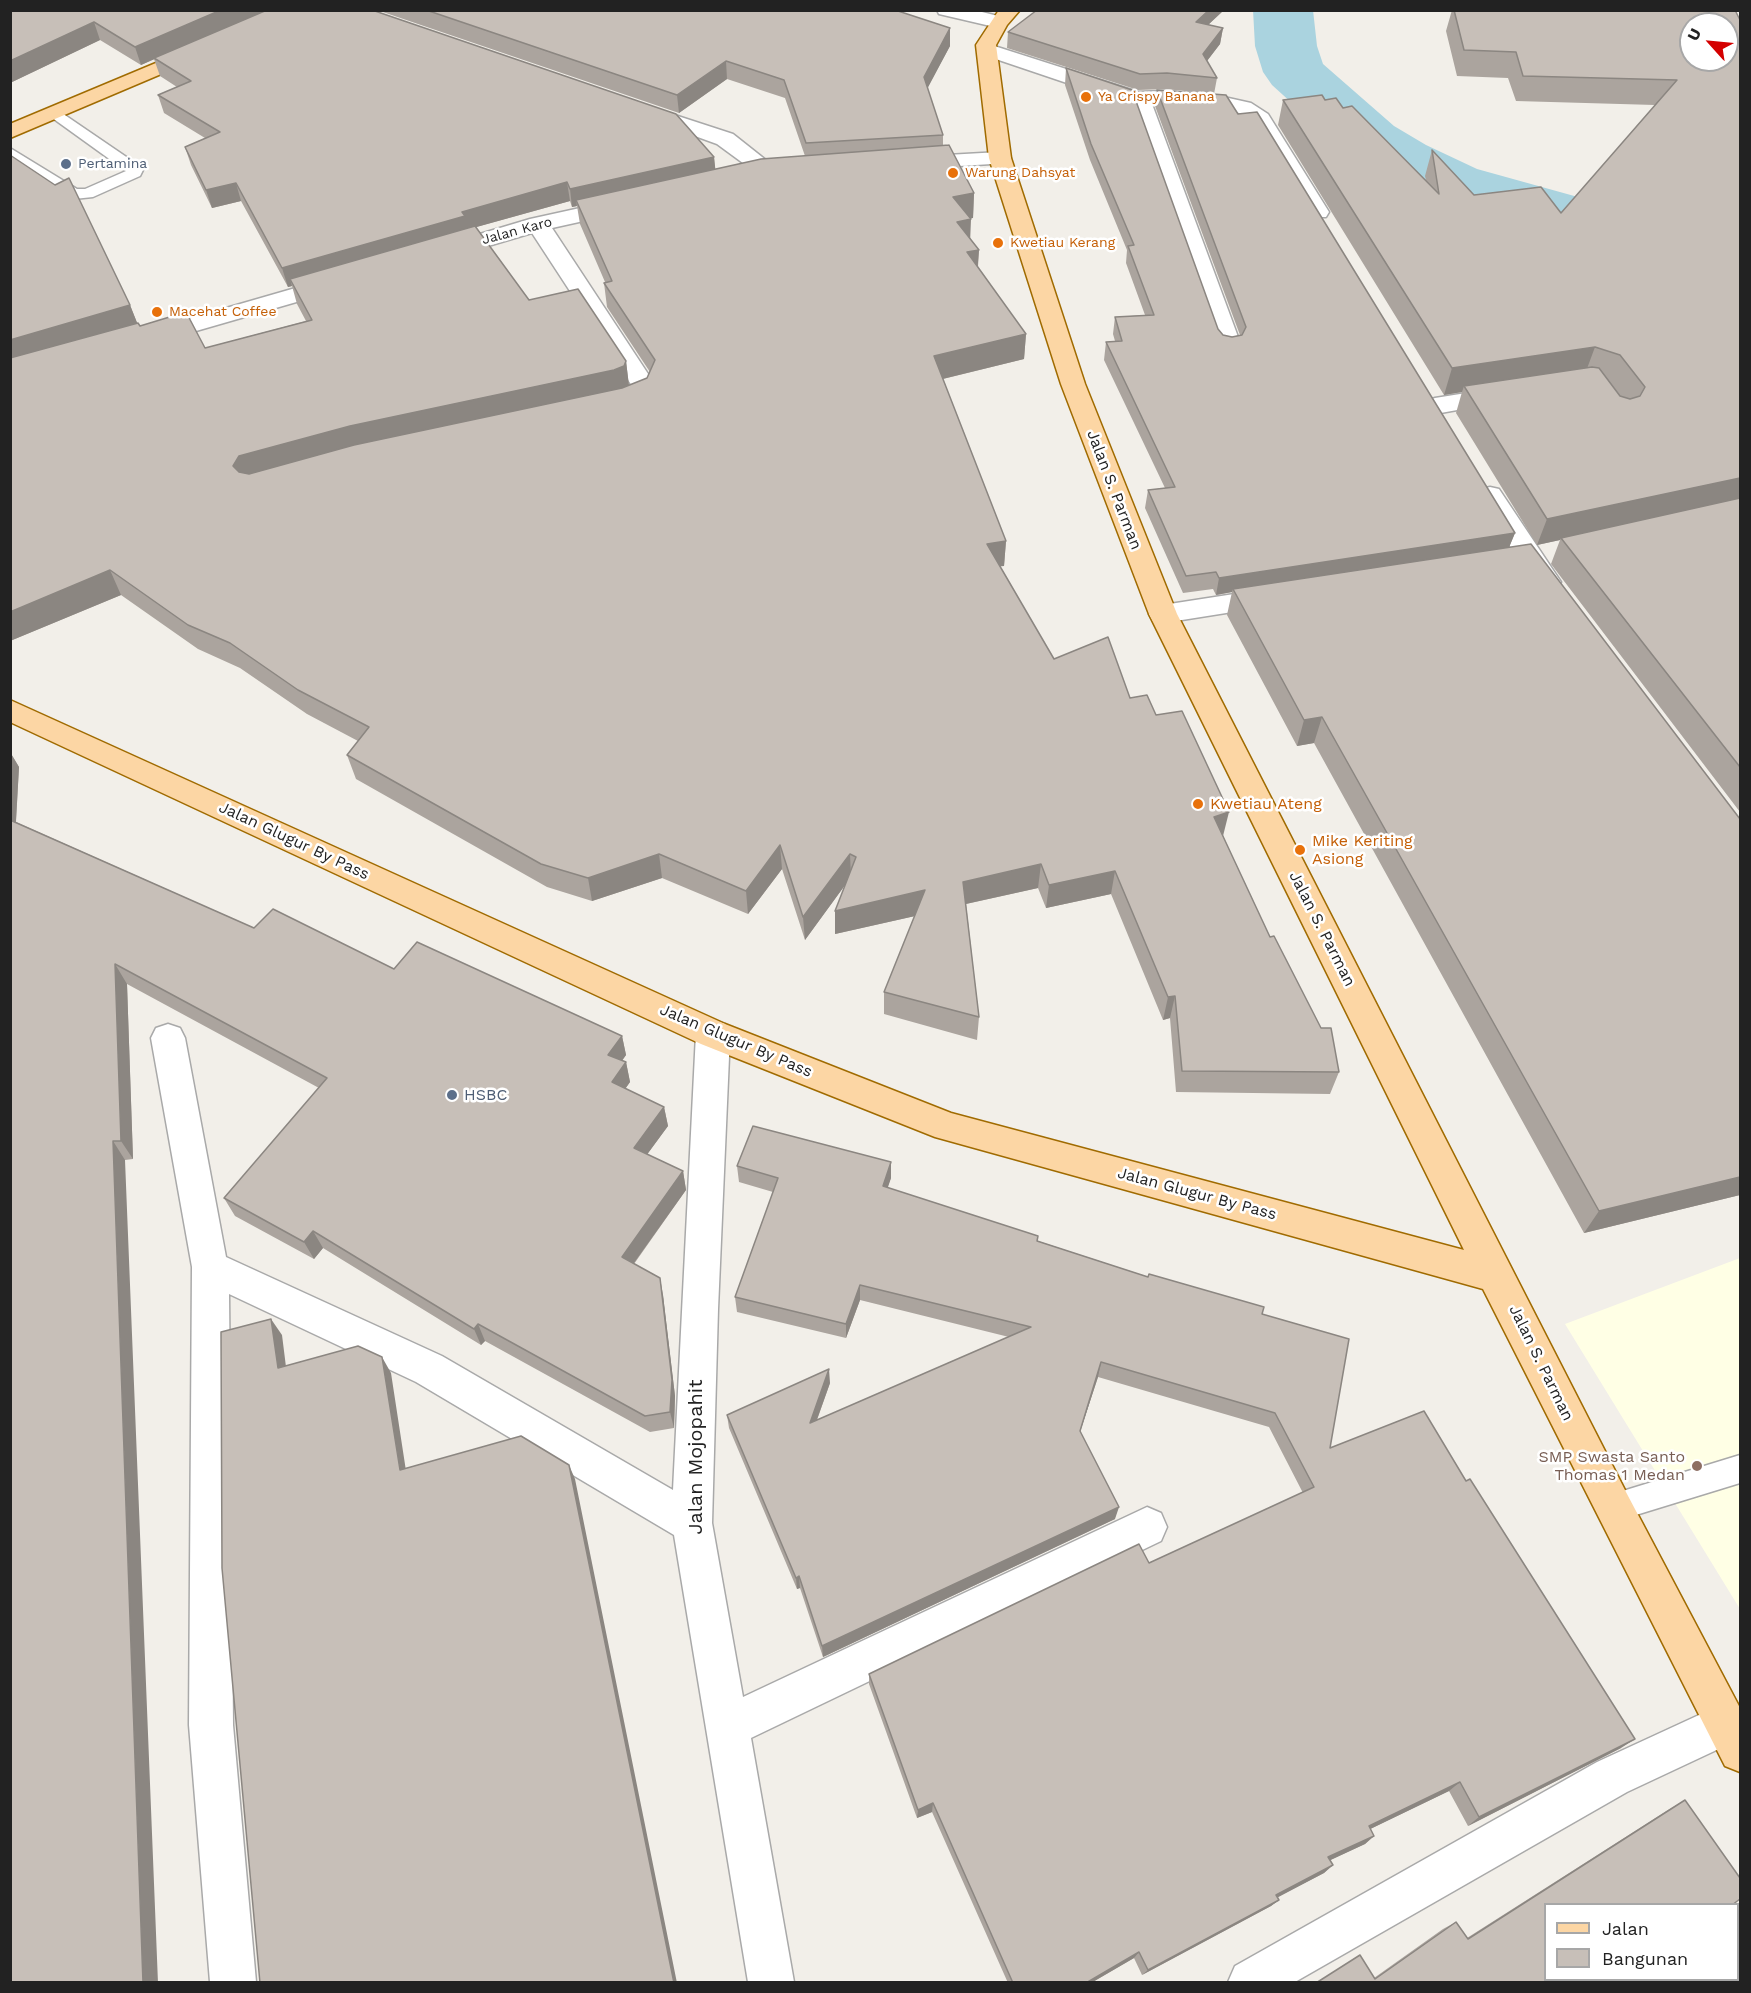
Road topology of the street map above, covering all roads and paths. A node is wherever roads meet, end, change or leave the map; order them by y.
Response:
1 (946, 10) edge
2 (1005, 16) edge
3 (217, 43) edge
4 (988, 50) junction
5 (1137, 98) junction
6 (626, 105) edge
7 (56, 114) junction
8 (10, 132) edge
9 (10, 153) edge
10 (1000, 158) junction
11 (885, 165) edge
12 (793, 171) edge
13 (770, 172) junction
14 (747, 177) edge
15 (642, 201) edge
16 (538, 224) junction
17 (1333, 237) edge
18 (423, 258) edge
19 (355, 278) edge
20 (125, 345) edge
21 (1229, 345) edge
22 (1527, 392) edge
23 (1435, 406) edge
24 (590, 410) edge
25 (1479, 477) edge
26 (1563, 551) edge
27 (1518, 560) junction
28 (1297, 593) edge
29 (1565, 605) edge
30 (1163, 614) junction
31 (10, 710) edge
32 (713, 1034) junction
33 (168, 1038) dead end
34 (210, 1267) junction
35 (1498, 1276) junction
36 (1740, 1469) edge
37 (1612, 1508) junction
38 (692, 1523) junction
39 (1147, 1527) dead end
40 (727, 1726) junction
41 (1733, 1738) edge
42 (233, 1983) edge
43 (771, 1983) edge
44 (1251, 1983) edge

1 - 2 street
2 - 4 main road, Jalan S. Parman
3 - 7 main road
4 - 5 street
4 - 10 main road, Jalan S. Parman
5 - 17 street
5 - 21 street
6 - 13 street
7 - 8 main road
7 - 9 lane
10 - 11 street
10 - 30 main road, Jalan S. Parman
12 - 13 street
13 - 14 street
15 - 16 street, Jalan Karo
16 - 18 street, Jalan Karo
16 - 24 street
19 - 20 street
22 - 23 street
25 - 27 street
26 - 27 street
27 - 29 street
28 - 30 street
30 - 35 main road, Jalan S. Parman
31 - 32 main road, Jalan Glugur By Pass
32 - 35 main road, Jalan Glugur By Pass
32 - 38 street, Jalan Mojopahit
33 - 34 street
34 - 38 street
34 - 42 street
35 - 37 main road, Jalan S. Parman
36 - 37 lane
37 - 41 main road, Jalan S. Parman
38 - 40 street, Jalan Mojopahit
39 - 40 street
40 - 43 street, Jalan Mojopahit
41 - 44 street

